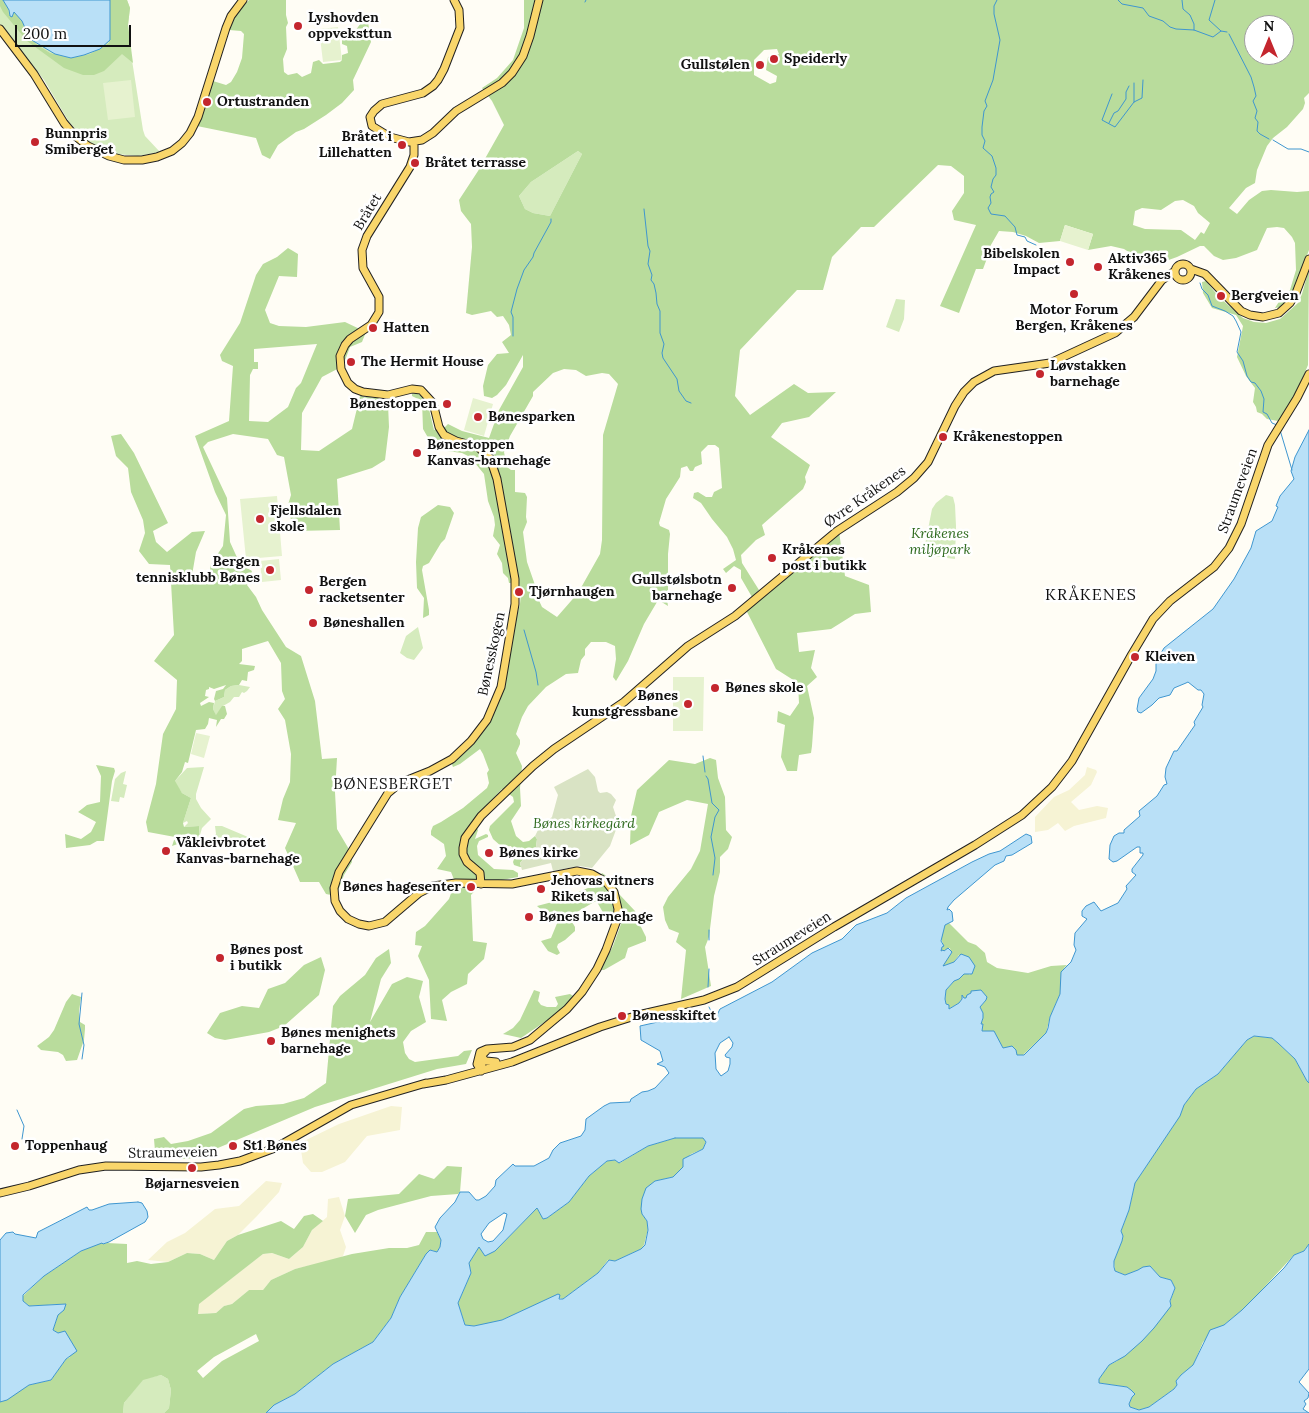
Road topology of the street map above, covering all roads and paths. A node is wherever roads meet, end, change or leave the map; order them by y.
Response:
1 (243, 0) edge
2 (454, 0) edge
3 (539, 0) edge
4 (0, 29) edge
5 (414, 142) junction
6 (1309, 259) edge
7 (1191, 272) junction
8 (1176, 274) junction
9 (1309, 374) edge
10 (417, 389) joint
11 (478, 884) junction
12 (573, 1037) junction
13 (488, 1050) junction
14 (482, 1058) junction
15 (496, 1062) junction
16 (481, 1068) junction
17 (0, 1192) edge

1 - 4 main road
2 - 5 main road
3 - 5 main road
5 - 10 main road, Bråtet
6 - 7 main road
7 - 8 main road
7 - 8 main road
8 - 11 main road, Øvre Kråkenes
9 - 12 main road, Straumeveien
10 - 11 main road, Bønesskogen
11 - 13 main road, Bønesskogen
12 - 15 main road, Straumeveien
12 - 16 main road, Straumeveien
13 - 14 main road
13 - 16 main road
14 - 15 main road
14 - 16 main road
15 - 16 main road, Straumeveien
16 - 17 main road, Straumeveien

